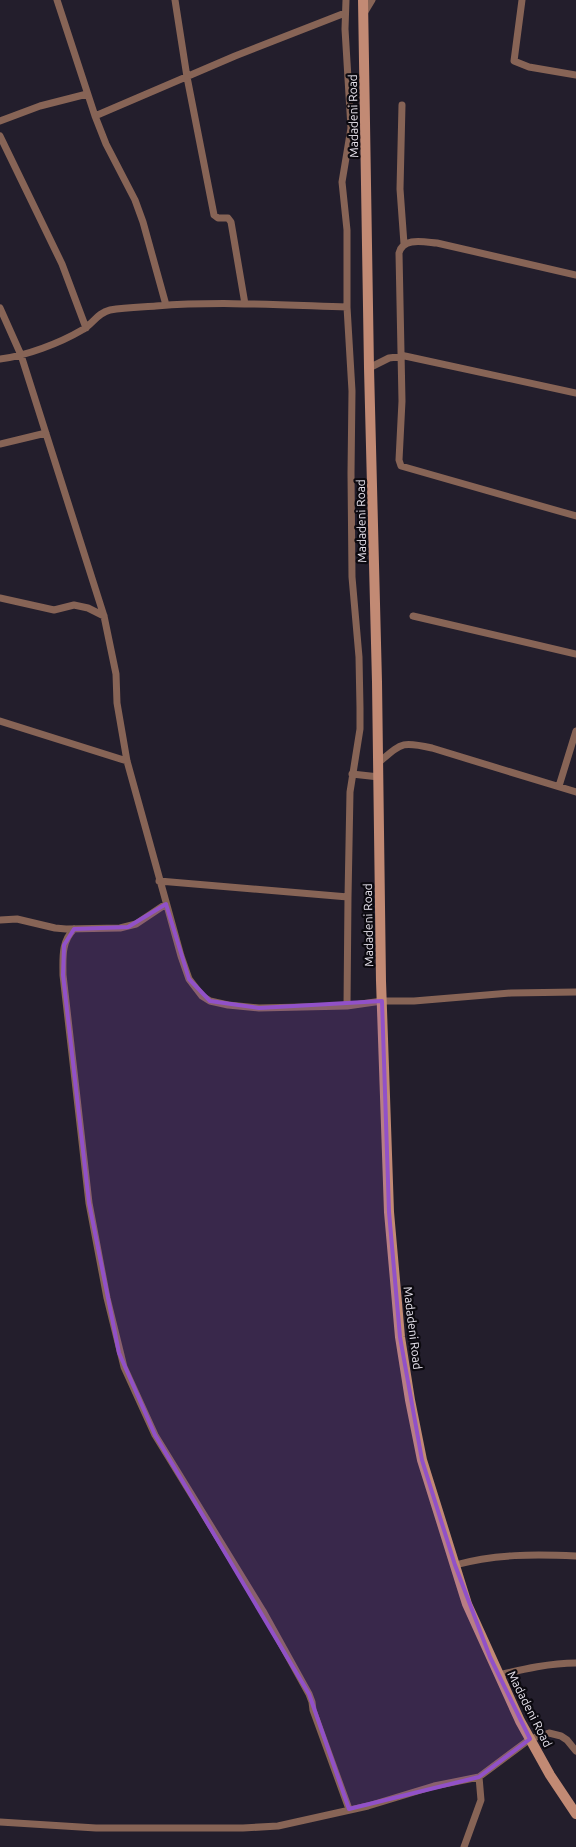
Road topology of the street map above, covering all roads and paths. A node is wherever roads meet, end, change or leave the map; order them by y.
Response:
1 (57, 0) edge
2 (175, 0) edge
3 (346, 0) edge
4 (363, 0) edge
5 (372, 0) edge
6 (522, 0) edge
7 (345, 13) junction
8 (363, 15) junction
9 (576, 75) edge
10 (187, 77) junction
11 (86, 94) junction
12 (402, 105) dead end
13 (95, 116) junction
14 (0, 121) edge
15 (0, 136) edge
16 (404, 244) junction
17 (576, 274) edge
18 (244, 304) junction
19 (166, 305) junction
20 (347, 307) junction
21 (0, 308) edge
22 (86, 328) junction
23 (22, 355) junction
24 (400, 355) junction
25 (0, 360) edge
26 (369, 368) junction
27 (576, 393) edge
28 (46, 433) junction
29 (0, 444) edge
30 (576, 516) edge
31 (0, 598) edge
32 (104, 616) junction
33 (413, 616) dead end
34 (576, 654) edge
35 (0, 720) edge
36 (576, 731) edge
37 (128, 761) junction
38 (378, 763) junction
39 (352, 774) junction
40 (379, 777) junction
41 (558, 786) junction
42 (576, 792) edge
43 (159, 881) junction
44 (348, 897) junction
45 (166, 904) junction
46 (0, 920) edge
47 (74, 929) junction
48 (576, 992) edge
49 (382, 1001) junction
50 (347, 1006) junction
51 (576, 1556) edge
52 (455, 1565) junction
53 (576, 1663) edge
54 (499, 1675) junction
55 (530, 1739) junction
56 (576, 1750) edge
57 (479, 1777) junction
58 (350, 1810) junction
59 (576, 1814) edge
60 (0, 1822) edge
61 (464, 1847) edge

1 - 11 street
2 - 10 street
3 - 7 street
4 - 8 street, Madadeni Road
5 - 8 street
6 - 9 street
7 - 10 street
7 - 20 street
8 - 26 street, Madadeni Road
10 - 13 street
10 - 18 street
11 - 13 street
11 - 14 street
12 - 16 street
13 - 19 street
15 - 22 street
16 - 17 street
16 - 24 street
18 - 19 street
18 - 20 street
19 - 22 street
20 - 39 street
21 - 23 street
22 - 23 street
23 - 25 street
23 - 28 street
24 - 26 street
24 - 27 street
24 - 30 street
26 - 38 street, Madadeni Road
28 - 29 street
28 - 32 street
31 - 32 street
32 - 37 street
33 - 34 street
35 - 37 street
36 - 41 street
37 - 43 street
38 - 40 street, Madadeni Road
38 - 41 street
39 - 40 street
39 - 44 street
40 - 49 street, Madadeni Road
41 - 42 street
43 - 44 street
43 - 45 street
44 - 50 street
45 - 47 street
45 - 50 street
46 - 47 street
47 - 58 street
48 - 49 street
49 - 50 street
49 - 52 street, Madadeni Road
51 - 52 street
52 - 54 street, Madadeni Road
53 - 54 street
54 - 55 street, Madadeni Road
55 - 56 street
55 - 57 street
55 - 59 street, Madadeni Road
57 - 58 street
57 - 61 street
58 - 60 street

